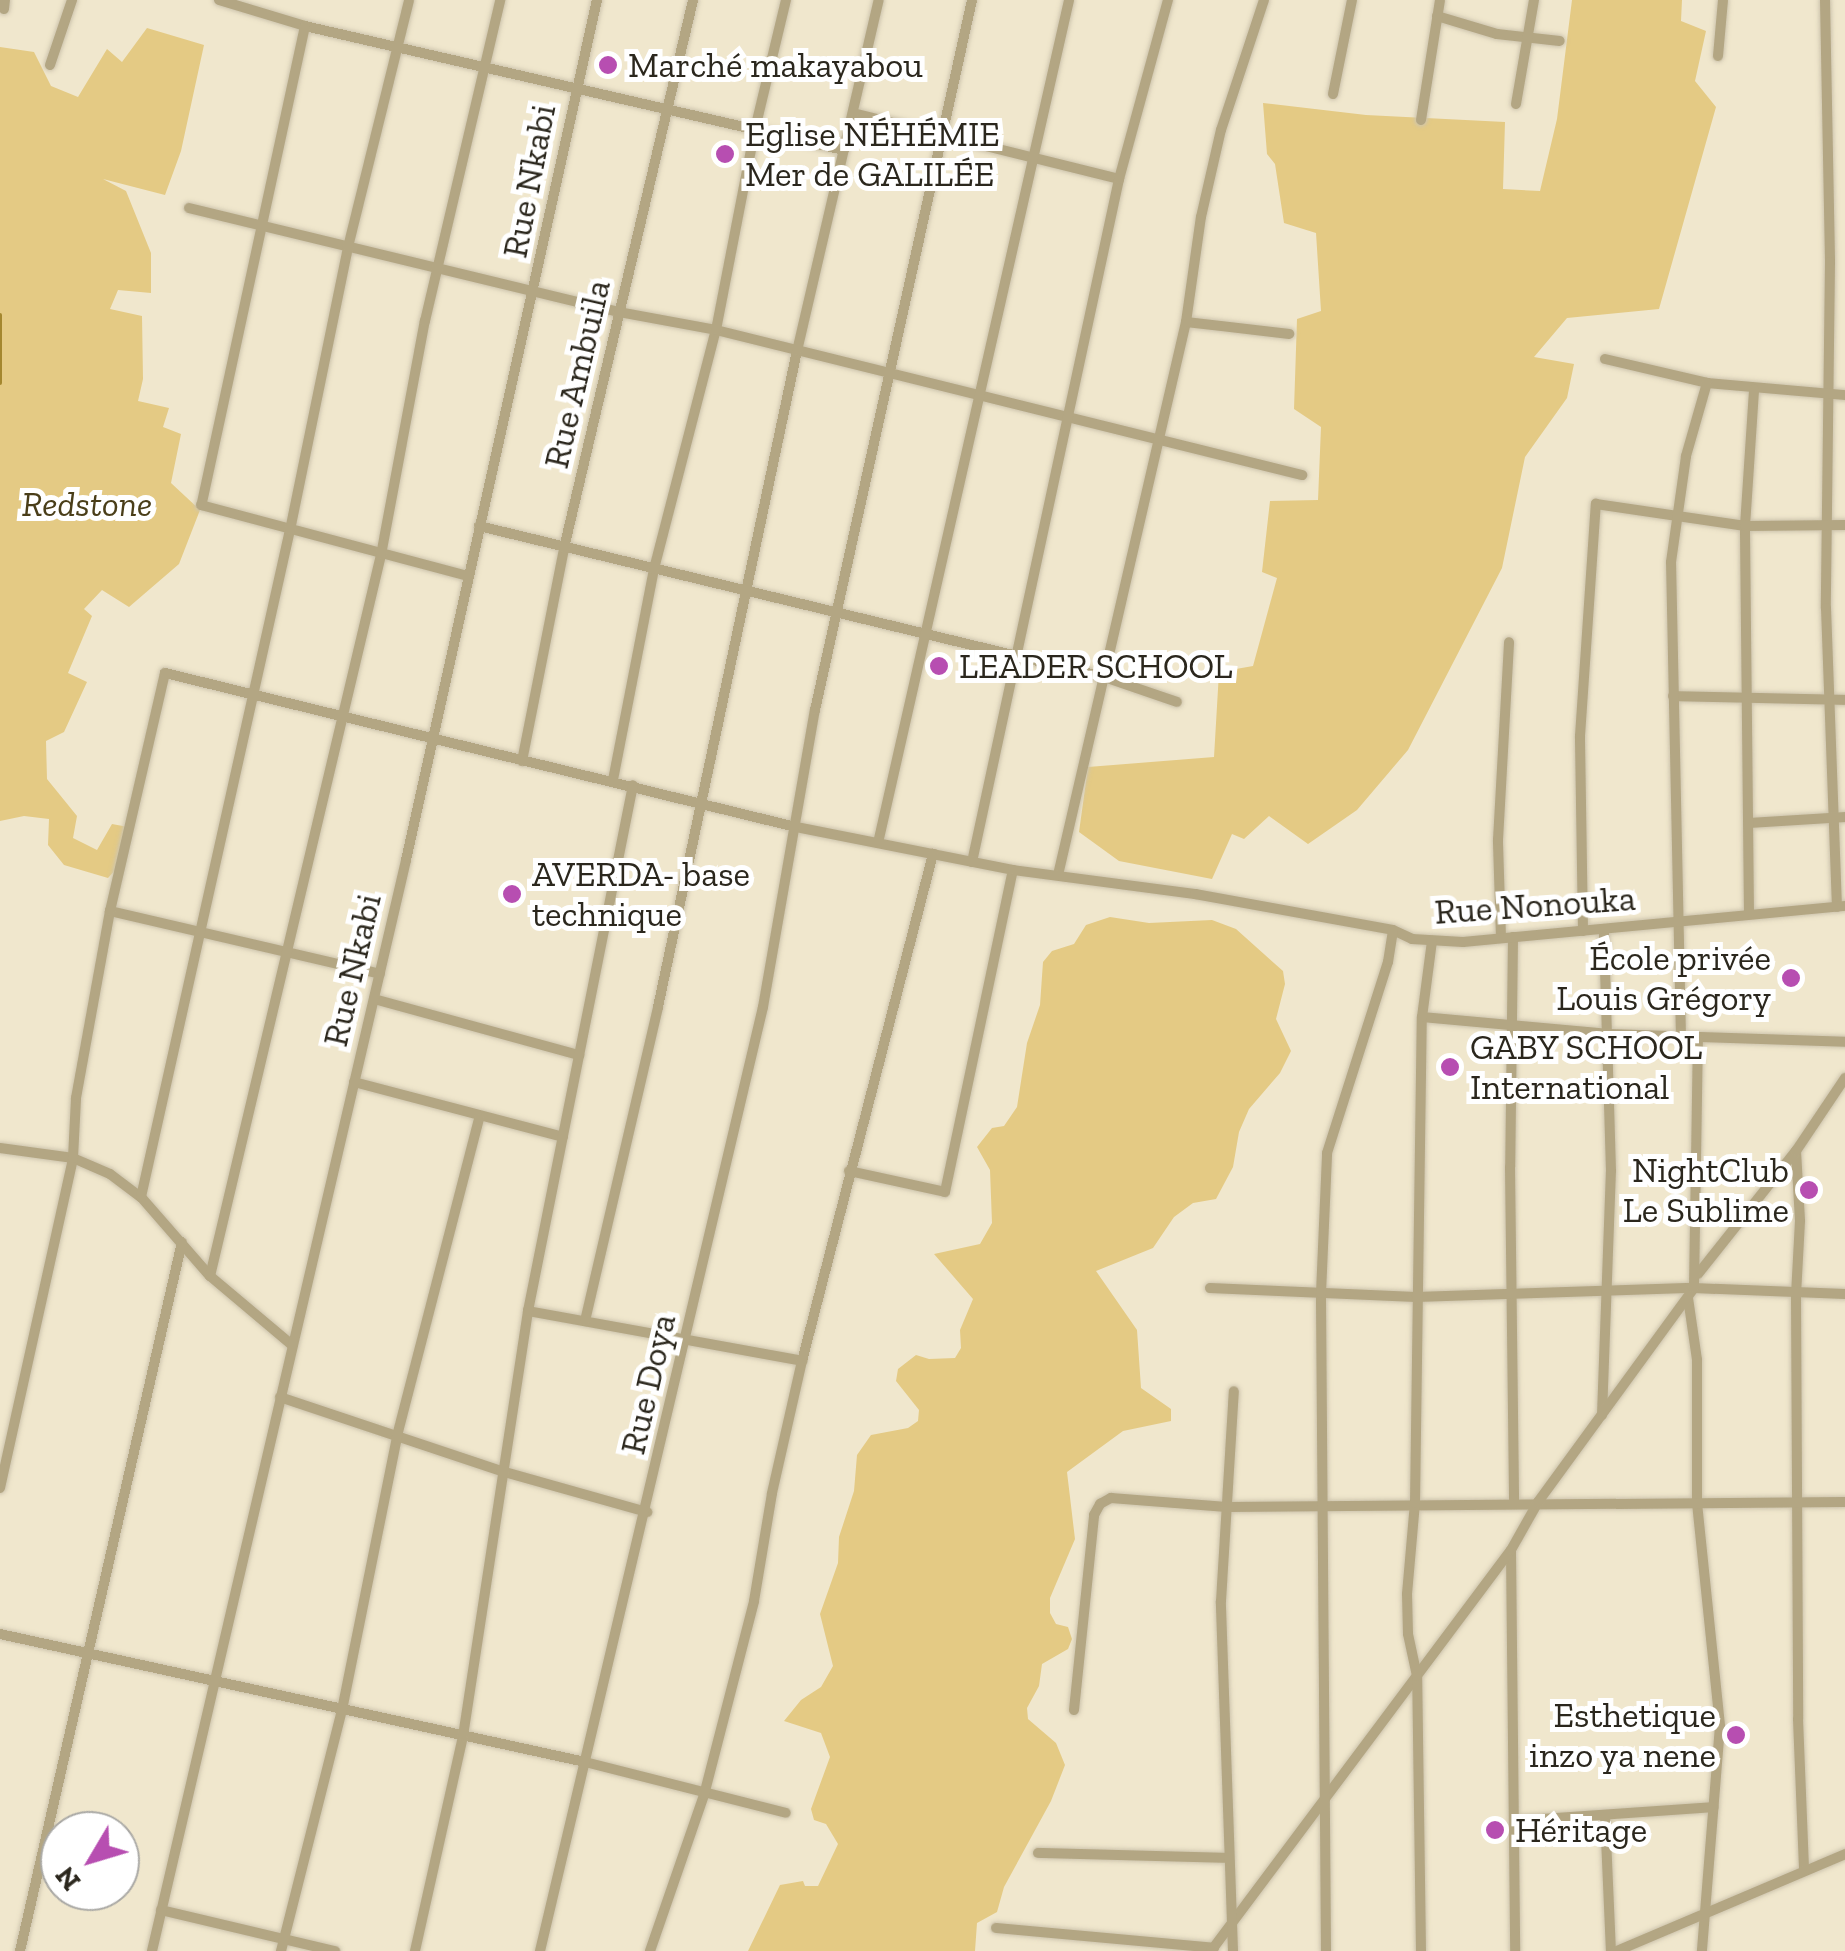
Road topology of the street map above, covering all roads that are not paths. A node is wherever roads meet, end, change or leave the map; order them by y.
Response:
1 (72, 0) edge
2 (219, 0) edge
3 (409, 0) edge
4 (500, 0) edge
5 (597, 0) edge
6 (693, 0) edge
7 (786, 0) edge
8 (879, 0) edge
9 (972, 0) edge
10 (1068, 0) edge
11 (1168, 0) edge
12 (1264, 0) edge
13 (1352, 0) edge
14 (1440, 0) edge
15 (1534, 0) edge
16 (1723, 0) edge
17 (1825, 0) edge
18 (1437, 16) junction
19 (305, 26) junction
20 (1528, 38) junction
21 (1560, 41) dead end
22 (397, 45) junction
23 (1718, 56) dead end
24 (485, 64) junction
25 (50, 65) dead end
26 (576, 85) junction
27 (1332, 94) dead end
28 (1516, 104) dead end
29 (665, 107) junction
30 (854, 112) junction
31 (1421, 120) dead end
32 (755, 130) junction
33 (943, 137) junction
34 (844, 150) junction
35 (1032, 158) junction
36 (1119, 179) junction
37 (188, 208) dead end
38 (261, 226) junction
39 (1829, 246) junction
40 (348, 247) junction
41 (1845, 247) edge
42 (439, 268) junction
43 (535, 290) junction
44 (620, 312) junction
45 (1186, 322) junction
46 (716, 330) junction
47 (1289, 334) dead end
48 (796, 352) junction
49 (1605, 360) dead end
50 (887, 374) junction
51 (1707, 383) junction
52 (1754, 389) junction
53 (1827, 391) junction
54 (1845, 395) edge
55 (979, 397) junction
56 (1068, 418) junction
57 (1157, 439) junction
58 (1302, 475) dead end
59 (1674, 518) junction
60 (1825, 525) junction
61 (1845, 525) edge
62 (479, 526) junction
63 (1745, 526) junction
64 (290, 530) junction
65 (564, 548) junction
66 (381, 555) junction
67 (654, 569) junction
68 (468, 576) junction
69 (748, 592) junction
70 (836, 612) junction
71 (923, 635) junction
72 (1509, 642) dead end
73 (1017, 660) junction
74 (1104, 677) junction
75 (253, 692) junction
76 (1674, 696) junction
77 (1745, 698) junction
78 (1830, 699) junction
79 (1845, 700) edge
80 (1177, 702) dead end
81 (342, 716) junction
82 (431, 739) junction
83 (522, 761) junction
84 (613, 780) junction
85 (633, 784) junction
86 (700, 800) junction
87 (1839, 817) edge
88 (1750, 823) junction
89 (796, 827) junction
90 (878, 843) junction
91 (933, 854) junction
92 (972, 862) junction
93 (1013, 870) junction
94 (1058, 875) junction
95 (1841, 906) edge
96 (110, 911) junction
97 (1749, 914) junction
98 (1680, 922) junction
99 (1393, 930) junction
100 (198, 931) junction
101 (1583, 931) junction
102 (1604, 931) junction
103 (1507, 938) junction
104 (1432, 942) junction
105 (288, 952) junction
106 (380, 974) junction
107 (374, 999) junction
108 (1422, 1017) junction
109 (1512, 1027) junction
110 (1608, 1034) junction
111 (1681, 1038) junction
112 (1698, 1039) junction
113 (1845, 1042) edge
114 (579, 1056) junction
115 (1845, 1078) edge
116 (354, 1082) junction
117 (479, 1118) junction
118 (563, 1137) junction
119 (0, 1148) edge
120 (1796, 1151) junction
121 (73, 1158) junction
122 (849, 1171) junction
123 (141, 1197) junction
124 (182, 1242) junction
125 (1697, 1274) junction
126 (210, 1276) junction
127 (1210, 1288) dead end
128 (1608, 1291) junction
129 (1321, 1293) junction
130 (1511, 1293) junction
131 (1691, 1293) junction
132 (1845, 1294) edge
133 (1796, 1295) junction
134 (1416, 1296) junction
135 (528, 1311) junction
136 (585, 1321) junction
137 (687, 1338) junction
138 (292, 1345) junction
139 (802, 1361) junction
140 (1234, 1391) dead end
141 (280, 1397) junction
142 (1602, 1418) junction
143 (397, 1436) junction
144 (501, 1472) junction
145 (0, 1488) edge
146 (1538, 1502) junction
147 (1798, 1502) junction
148 (1845, 1502) edge
149 (1415, 1503) junction
150 (1696, 1503) junction
151 (1514, 1504) junction
152 (1323, 1505) junction
153 (1227, 1507) junction
154 (647, 1512) junction
155 (1510, 1550) junction
156 (0, 1634) edge
157 (86, 1654) junction
158 (1417, 1676) junction
159 (212, 1682) junction
160 (342, 1710) junction
161 (1074, 1710) dead end
162 (463, 1736) junction
163 (585, 1762) junction
164 (1326, 1792) junction
165 (704, 1795) junction
166 (1714, 1807) junction
167 (786, 1813) dead end
168 (1605, 1815) junction
169 (1514, 1821) junction
170 (1038, 1853) dead end
171 (1845, 1854) edge
172 (1227, 1858) junction
173 (1804, 1872) junction
174 (162, 1910) junction
175 (1707, 1912) junction
176 (1233, 1919) junction
177 (996, 1928) dead end
178 (284, 1938) junction
179 (1213, 1950) edge
180 (20, 1951) edge
181 (152, 1951) edge
182 (281, 1951) edge
183 (335, 1951) edge
184 (415, 1951) edge
185 (540, 1951) edge
186 (650, 1951) edge
187 (1233, 1951) edge
188 (1326, 1951) edge
189 (1422, 1951) edge
190 (1515, 1951) edge
191 (1614, 1951) edge
192 (1702, 1951) edge

1 - 25 street
2 - 19 street
3 - 22 street
4 - 24 street
5 - 26 street, Rue Nkabi
6 - 29 street, Rue Ambuila
7 - 32 street
8 - 30 street
9 - 33 street, Rue Doya
10 - 35 street
11 - 36 street
12 - 45 street
13 - 27 street
14 - 18 street
15 - 20 street
16 - 23 street
17 - 39 street
18 - 20 street
18 - 31 street
19 - 22 street
19 - 38 street
20 - 21 street
20 - 28 street
22 - 24 street
22 - 40 street
24 - 26 street
24 - 42 street
26 - 29 street
26 - 43 street, Rue Nkabi
29 - 32 street
29 - 44 street, Rue Ambuila
30 - 33 street
30 - 34 street
32 - 34 street
32 - 46 street
33 - 35 street
33 - 50 street, Rue Doya
34 - 48 street
35 - 36 street
35 - 55 street
36 - 56 street
37 - 38 street
38 - 40 street
38 - 64 street
39 - 41 street
39 - 53 street
40 - 42 street
40 - 64 street
42 - 43 street
42 - 66 street
43 - 44 street
43 - 62 street, Rue Nkabi
44 - 46 street
44 - 65 street, Rue Ambuila
45 - 47 street
45 - 57 street
46 - 48 street
46 - 67 street
48 - 50 street
48 - 69 street
49 - 51 street
50 - 55 street
50 - 70 street, Rue Doya
51 - 52 street
51 - 59 street
52 - 53 street
52 - 63 street
53 - 54 street
53 - 60 street
55 - 56 street
55 - 71 street
56 - 57 street
56 - 73 street
57 - 58 street
57 - 74 street
59 - 63 street
59 - 76 street
59 - 101 street
60 - 61 street
60 - 63 street
60 - 78 street
62 - 65 street
62 - 68 street, Rue Nkabi
63 - 77 street
64 - 66 street
64 - 75 street
65 - 67 street
65 - 83 street, Rue Ambuila
66 - 68 street
66 - 81 street
67 - 69 street
67 - 84 street
68 - 82 street, Rue Nkabi
69 - 70 street
69 - 86 street
70 - 71 street
70 - 89 street, Rue Doya
71 - 73 street
71 - 90 street
72 - 103 street
73 - 74 street
73 - 92 street
74 - 80 street
74 - 94 street
75 - 81 street, Rue Nonouka
75 - 96 street, Rue Nonouka
75 - 100 street
76 - 77 street
76 - 98 street
77 - 78 street
77 - 88 street
78 - 79 street
78 - 87 street
81 - 82 street, Rue Nonouka
81 - 105 street
82 - 83 street, Rue Nonouka
82 - 106 street, Rue Nkabi
83 - 84 street, Rue Nonouka
84 - 85 street, Rue Nonouka
85 - 86 street, Rue Nonouka
85 - 114 street
86 - 89 street, Rue Nonouka
86 - 136 street
87 - 88 street
87 - 95 street
88 - 97 street
89 - 90 street, Rue Nonouka
89 - 137 street, Rue Doya
90 - 91 street, Rue Nonouka
91 - 92 street, Rue Nonouka
91 - 122 street
92 - 93 street, Rue Nonouka
93 - 94 street, Rue Nonouka
93 - 122 street
94 - 99 street, Rue Nonouka
95 - 97 street, Rue Nonouka
96 - 100 street
96 - 121 street
97 - 98 street, Rue Nonouka
98 - 102 street, Rue Nonouka
98 - 111 street
99 - 104 street, Rue Nonouka
99 - 129 street
100 - 105 street
100 - 123 street
101 - 102 street, Rue Nonouka
101 - 103 street, Rue Nonouka
102 - 110 street
103 - 104 street, Rue Nonouka
103 - 109 street
104 - 108 street
105 - 106 street
105 - 126 street
106 - 107 street, Rue Nkabi
107 - 114 street
107 - 116 street, Rue Nkabi
108 - 109 street
108 - 134 street
109 - 110 street
109 - 130 street
110 - 111 street
110 - 128 street
111 - 112 street
112 - 113 street
112 - 125 street
114 - 118 street
115 - 120 street
116 - 117 street
116 - 138 street, Rue Nkabi
117 - 118 street
117 - 143 street
118 - 135 street
119 - 121 street
120 - 125 street
120 - 133 street
121 - 123 street
121 - 145 street
122 - 139 street
123 - 124 street
124 - 126 street
124 - 157 street
125 - 131 street
126 - 138 street
127 - 129 street
128 - 130 street
128 - 131 street
128 - 142 street
129 - 134 street
129 - 152 street
130 - 134 street
130 - 151 street
131 - 133 street
131 - 142 street
131 - 150 street
132 - 133 street
133 - 147 street
134 - 149 street
135 - 136 street
135 - 144 street
136 - 137 street
137 - 139 street
137 - 154 street, Rue Doya
138 - 141 street, Rue Nkabi
139 - 165 street
140 - 153 street
141 - 143 street
141 - 159 street, Rue Nkabi
142 - 146 street
143 - 144 street
143 - 160 street
144 - 154 street
144 - 162 street
146 - 150 street
146 - 151 street
146 - 155 street
147 - 148 street
147 - 150 street
147 - 173 street
149 - 151 street
149 - 152 street
149 - 158 street
150 - 166 street
152 - 153 street
152 - 164 street
153 - 161 street
153 - 172 street
154 - 163 street, Rue Doya
155 - 158 street
155 - 169 street
156 - 157 street
157 - 159 street
157 - 180 street
158 - 164 street
158 - 189 street
159 - 160 street
159 - 174 street, Rue Nkabi
160 - 162 street
160 - 178 street
162 - 163 street
162 - 184 street
163 - 165 street
163 - 185 street, Rue Doya
164 - 176 street
164 - 188 street
165 - 167 street
165 - 186 street
166 - 168 street
166 - 175 street
168 - 169 street
168 - 191 street
169 - 190 street
170 - 172 street
171 - 173 street
172 - 176 street
173 - 175 street
174 - 178 street
174 - 181 street, Rue Nkabi
175 - 191 street
175 - 192 street
176 - 179 street
176 - 187 street
177 - 179 street
178 - 182 street
178 - 183 street

